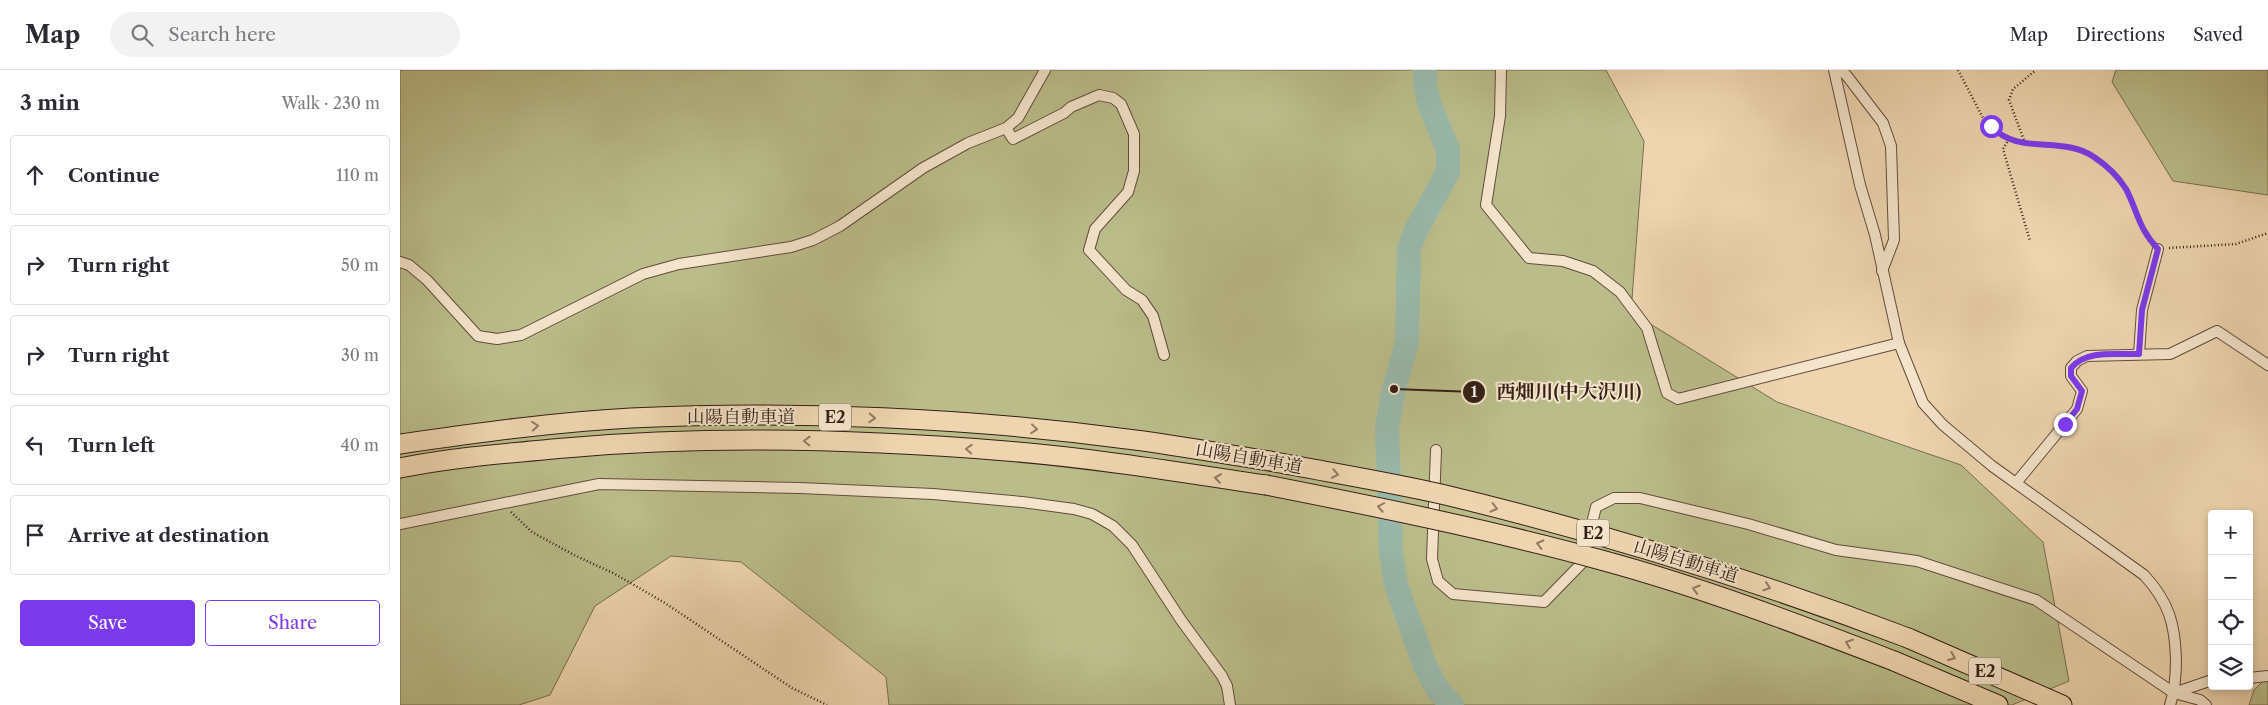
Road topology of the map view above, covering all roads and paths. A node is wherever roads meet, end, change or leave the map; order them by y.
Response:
1 (1045, 70) edge
2 (1501, 70) edge
3 (1834, 70) edge
4 (1841, 70) edge
5 (1958, 70) edge
6 (2036, 70) edge
7 (1006, 128) junction
8 (2009, 139) junction
9 (2025, 143) junction
10 (2268, 233) edge
11 (2030, 241) dead end
12 (2158, 249) junction
13 (400, 262) edge
14 (1881, 272) junction
15 (1899, 344) junction
16 (2139, 354) junction
17 (1164, 355) dead end
18 (2268, 366) edge
19 (511, 428) junction
20 (400, 438) edge
21 (628, 442) junction
22 (400, 444) edge
23 (1436, 450) dead end
24 (400, 468) edge
25 (400, 482) edge
26 (2016, 483) junction
27 (502, 503) junction
28 (400, 524) edge
29 (2268, 676) edge
30 (2253, 678) edge
31 (2208, 681) edge
32 (2174, 693) junction
33 (827, 705) edge
34 (1230, 705) edge
35 (1998, 705) edge
36 (2062, 705) edge
37 (2170, 705) edge
38 (2206, 705) edge

1 - 7 street
2 - 15 street
3 - 14 street
4 - 14 street
5 - 8 path
6 - 9 path
7 - 13 street
7 - 17 street
8 - 9 path
8 - 11 path
9 - 12 path
10 - 12 path
12 - 16 street
14 - 15 street
15 - 26 street
16 - 18 street
16 - 26 street
19 - 20 highway
19 - 22 highway, 山陽自動車道 / E2
19 -> 36 highway, 山陽自動車道 / E2, bridge
21 - 24 highway, 山陽自動車道 / E2
21 - 25 highway
35 -> 21 highway, 山陽自動車道 / E2, bridge
23 - 32 street
26 - 32 street
27 - 28 street
27 - 33 path
27 - 34 street
29 - 30 street
31 - 32 street
32 - 37 street
32 - 38 street

